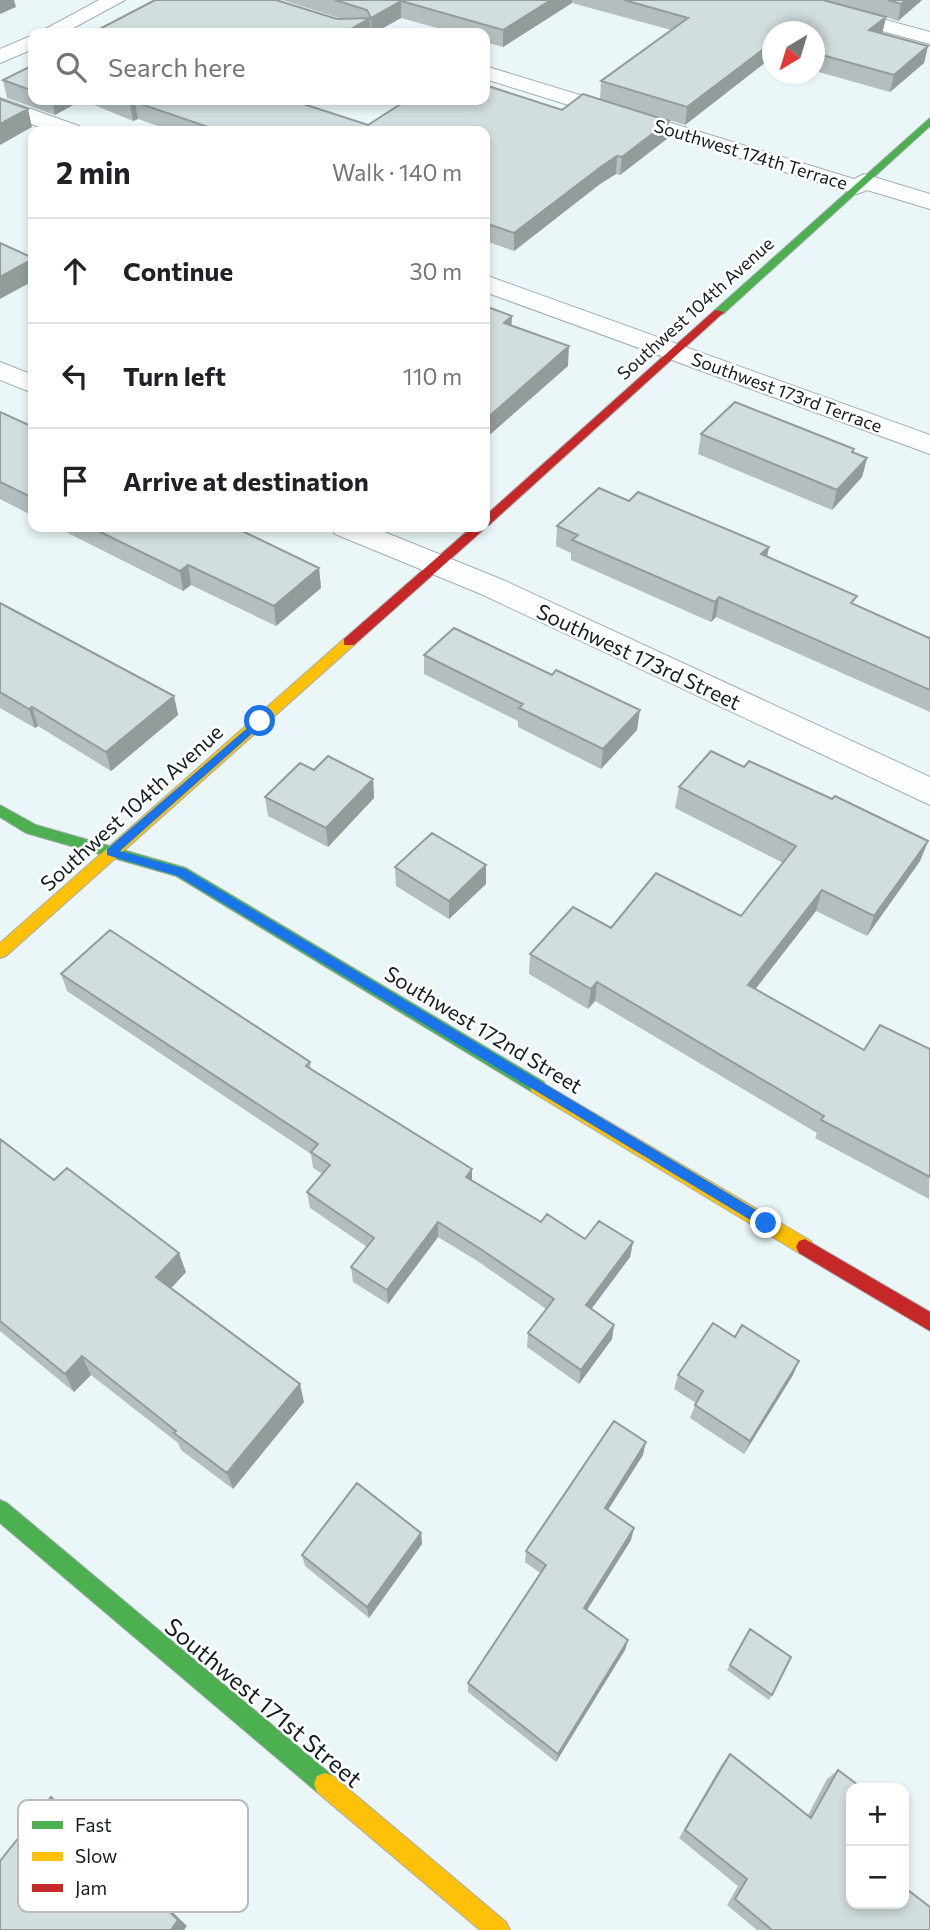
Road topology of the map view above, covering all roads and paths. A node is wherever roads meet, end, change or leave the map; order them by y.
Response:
1 (116, 0) edge
2 (790, 0) edge
3 (58, 28) edge
4 (930, 38) edge
5 (28, 43) edge
6 (0, 57) edge
7 (490, 73) edge
8 (0, 105) edge
9 (930, 121) edge
10 (57, 126) edge
11 (861, 184) junction
12 (930, 202) edge
13 (490, 285) edge
14 (677, 351) junction
15 (0, 370) edge
16 (28, 383) edge
17 (930, 445) edge
18 (490, 518) edge
19 (358, 532) edge
20 (473, 532) edge
21 (436, 565) junction
22 (930, 792) edge
23 (0, 810) edge
24 (111, 852) junction
25 (0, 951) edge
26 (930, 1322) edge
27 (0, 1510) edge
28 (498, 1930) edge

1 - 3 street
2 - 4 street
5 - 6 street
7 - 11 street, Southwest 174th Terrace
8 - 10 street
9 - 11 street, Southwest 104th Avenue
11 - 12 street, Southwest 174th Terrace
11 - 14 street, Southwest 104th Avenue
13 - 14 street, Southwest 173rd Terrace
14 - 17 street, Southwest 173rd Terrace
14 - 18 street, Southwest 104th Avenue
15 - 16 street
19 - 21 street, Southwest 173rd Street
20 - 21 street, Southwest 104th Avenue
21 - 22 street, Southwest 173rd Street
21 - 24 street, Southwest 104th Avenue
23 - 24 street, Southwest 172nd Street
24 - 25 street, Southwest 104th Avenue
24 - 26 street, Southwest 172nd Street
27 - 28 street, Southwest 171st Street

